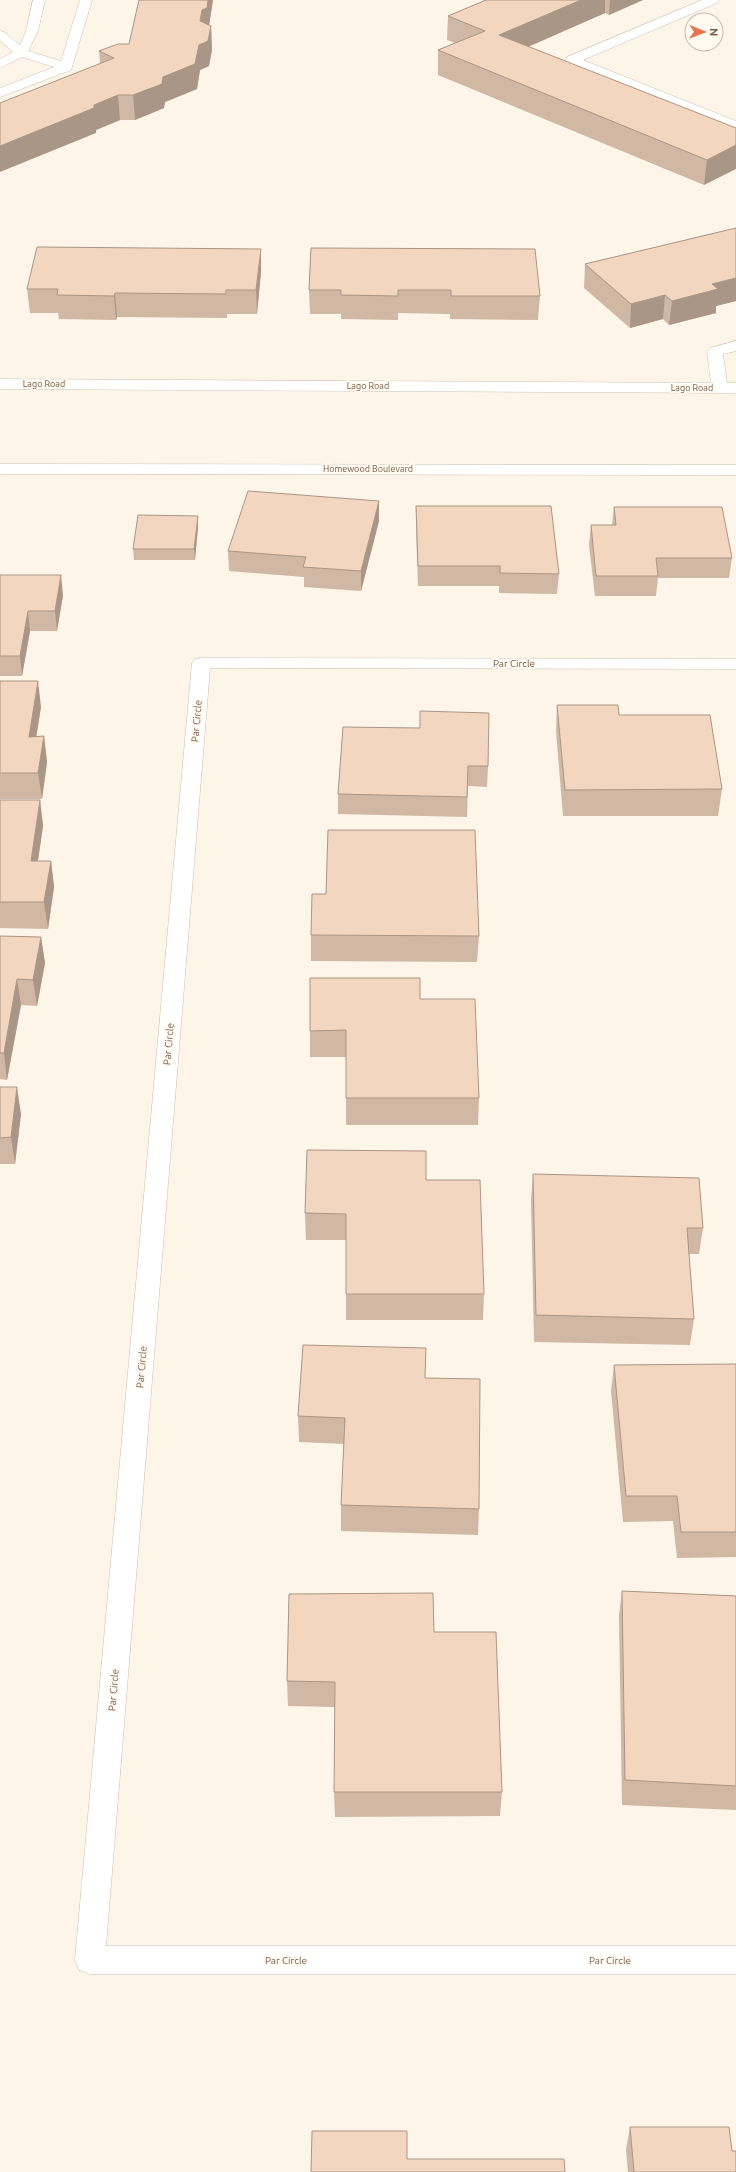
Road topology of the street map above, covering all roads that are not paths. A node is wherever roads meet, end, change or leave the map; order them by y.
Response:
1 (39, 0) edge
2 (86, 0) edge
3 (713, 0) edge
4 (0, 35) edge
5 (22, 52) junction
6 (0, 64) edge
7 (66, 67) junction
8 (0, 93) edge
9 (736, 126) edge
10 (736, 346) edge
11 (0, 384) edge
12 (720, 388) junction
13 (736, 388) edge
14 (0, 469) edge
15 (736, 470) edge
16 (736, 664) edge
17 (736, 1960) edge

1 - 5 street
2 - 7 street
3 - 9 street
4 - 5 street
5 - 6 street
5 - 7 street
7 - 8 street
10 - 12 street
11 - 12 street, Lago Road
12 - 13 street, Lago Road
14 - 15 street, Homewood Boulevard
16 - 17 street, Par Circle

